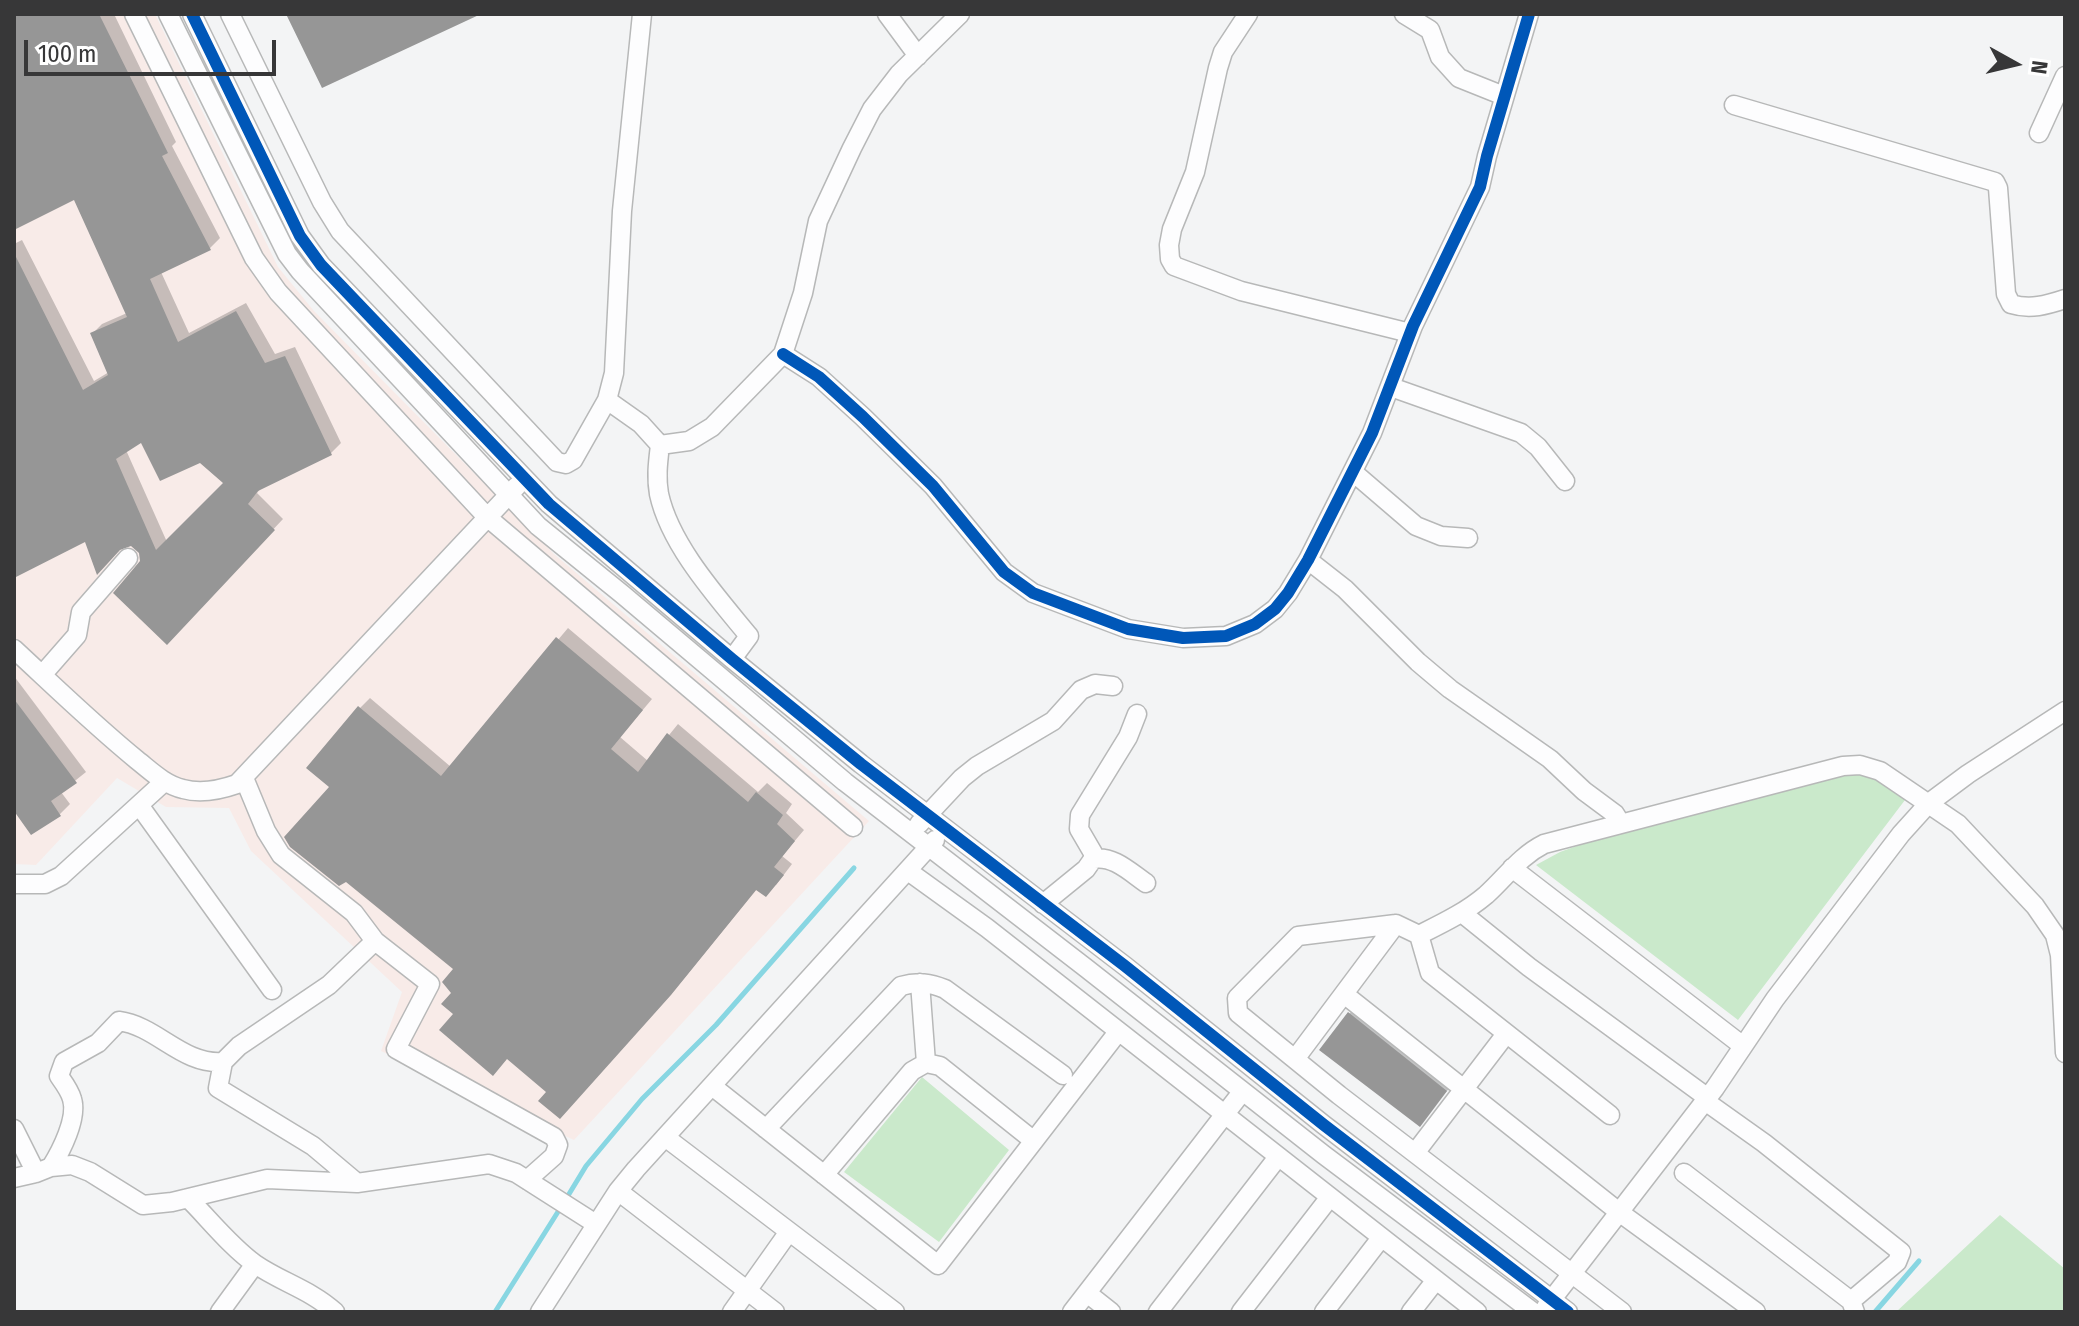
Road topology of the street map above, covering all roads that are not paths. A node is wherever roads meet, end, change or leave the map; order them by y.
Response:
1 (134, 14) edge
2 (230, 14) edge
3 (642, 14) edge
4 (887, 14) edge
5 (1248, 14) edge
6 (1404, 14) edge
7 (1529, 14) edge
8 (180, 16) edge
9 (948, 18) edge
10 (918, 56) junction
11 (2065, 76) edge
12 (1504, 96) junction
13 (1734, 105) dead end
14 (2039, 133) dead end
15 (2065, 299) edge
16 (1410, 333) junction
17 (783, 354) junction
18 (1391, 387) junction
19 (607, 400) junction
20 (660, 445) junction
21 (1353, 472) junction
22 (524, 478) junction
23 (1565, 481) dead end
24 (508, 495) junction
25 (487, 517) junction
26 (1468, 538) dead end
27 (128, 558) dead end
28 (1308, 560) junction
29 (14, 649) edge
30 (732, 659) junction
31 (42, 675) junction
32 (1113, 686) dead end
33 (2065, 711) edge
34 (1137, 714) dead end
35 (244, 778) junction
36 (164, 782) junction
37 (1929, 803) junction
38 (139, 805) junction
39 (927, 815) junction
40 (1620, 822) junction
41 (853, 827) dead end
42 (945, 829) junction
43 (911, 833) junction
44 (929, 847) junction
45 (1093, 859) junction
46 (1512, 868) junction
47 (908, 871) junction
48 (1146, 883) dead end
49 (14, 884) edge
50 (1043, 904) junction
51 (1462, 913) junction
52 (1396, 924) junction
53 (1419, 935) junction
54 (375, 941) junction
55 (920, 983) junction
56 (272, 990) dead end
57 (1344, 994) junction
58 (1118, 1032) junction
59 (1506, 1034) junction
60 (1743, 1046) junction
61 (2065, 1053) edge
62 (1295, 1059) junction
63 (223, 1062) junction
64 (926, 1063) junction
65 (1063, 1075) dead end
66 (712, 1086) junction
67 (1464, 1089) junction
68 (1242, 1092) junction
69 (1706, 1100) junction
70 (1223, 1115) junction
71 (1610, 1115) dead end
72 (14, 1129) edge
73 (766, 1129) junction
74 (665, 1137) junction
75 (1034, 1141) junction
76 (1415, 1153) junction
77 (1278, 1157) junction
78 (43, 1170) junction
79 (1684, 1173) dead end
80 (824, 1175) junction
81 (14, 1178) edge
82 (357, 1183) junction
83 (532, 1183) junction
84 (618, 1191) junction
85 (1330, 1197) junction
86 (188, 1198) junction
87 (1619, 1212) junction
88 (591, 1221) junction
89 (788, 1233) junction
90 (1381, 1238) junction
91 (255, 1264) junction
92 (1572, 1272) junction
93 (1436, 1280) junction
94 (748, 1291) junction
95 (1087, 1293) junction
96 (1547, 1306) edge
97 (1853, 1307) edge
98 (220, 1312) edge
99 (335, 1312) edge
100 (540, 1312) edge
101 (732, 1312) edge
102 (775, 1312) edge
103 (895, 1312) edge
104 (1072, 1312) edge
105 (1111, 1312) edge
106 (1158, 1312) edge
107 (1241, 1312) edge
108 (1324, 1312) edge
109 (1411, 1312) edge
110 (1477, 1312) edge
111 (1533, 1312) edge
112 (1568, 1312) edge
113 (1622, 1312) edge
114 (1756, 1312) edge

1 - 25 street
2 - 19 street
3 - 19 street
4 - 10 street
5 - 16 street
6 - 12 street
7 - 12 street
8 - 22 street
8 - 24 street
9 - 10 street
10 - 17 street
11 - 14 street
12 - 16 street
13 - 15 street
16 - 18 street
17 - 20 street
17 - 28 street
18 - 21 street
18 - 23 street
19 - 20 street
20 - 30 street
21 - 26 street
21 - 28 street
22 - 24 street
22 - 30 street
24 - 25 street
24 - 43 street
25 - 35 street
25 - 41 street
27 - 31 street
28 - 40 street
29 - 31 street
30 - 39 street
31 - 36 street
32 - 39 street
33 - 37 street
34 - 45 street
35 - 36 street
35 - 54 street
36 - 38 street
37 - 40 street
37 - 60 street
37 - 61 street
38 - 49 street
38 - 56 street
39 - 42 street
39 - 43 street
40 - 46 street
42 - 44 street
42 - 50 street
43 - 44 street
44 - 47 street
44 - 68 street
45 - 48 street
45 - 50 street
46 - 51 street
46 - 60 street
47 - 58 street
47 - 66 street
50 - 96 street
51 - 53 street
51 - 69 street
52 - 53 street
52 - 57 street
52 - 62 street
53 - 59 street
54 - 63 street
54 - 83 street
55 - 64 street
55 - 65 street
55 - 73 street
57 - 62 street
57 - 67 street
58 - 70 street
58 - 75 street
59 - 67 street
59 - 71 street
60 - 69 street
62 - 76 street
63 - 78 street
63 - 82 street
64 - 75 street
64 - 80 street
66 - 73 street
66 - 74 street
67 - 76 street
67 - 87 street
68 - 70 street
68 - 111 street
69 - 87 street
69 - 97 street
70 - 77 street
70 - 95 street
72 - 78 street
73 - 80 street
74 - 84 street
74 - 89 street
75 - 80 street
76 - 92 street
77 - 85 street
77 - 106 street
78 - 81 street
78 - 86 street
79 - 97 street
82 - 83 street
82 - 86 street
83 - 88 street
84 - 88 street
84 - 94 street
85 - 90 street
85 - 107 street
86 - 91 street
87 - 92 street
87 - 114 street
88 - 100 street
89 - 94 street
89 - 103 street
90 - 93 street
90 - 108 street
91 - 98 street
91 - 99 street
92 - 96 street
92 - 113 street
93 - 109 street
93 - 110 street
94 - 101 street
94 - 102 street
95 - 104 street
95 - 105 street
96 - 112 street

